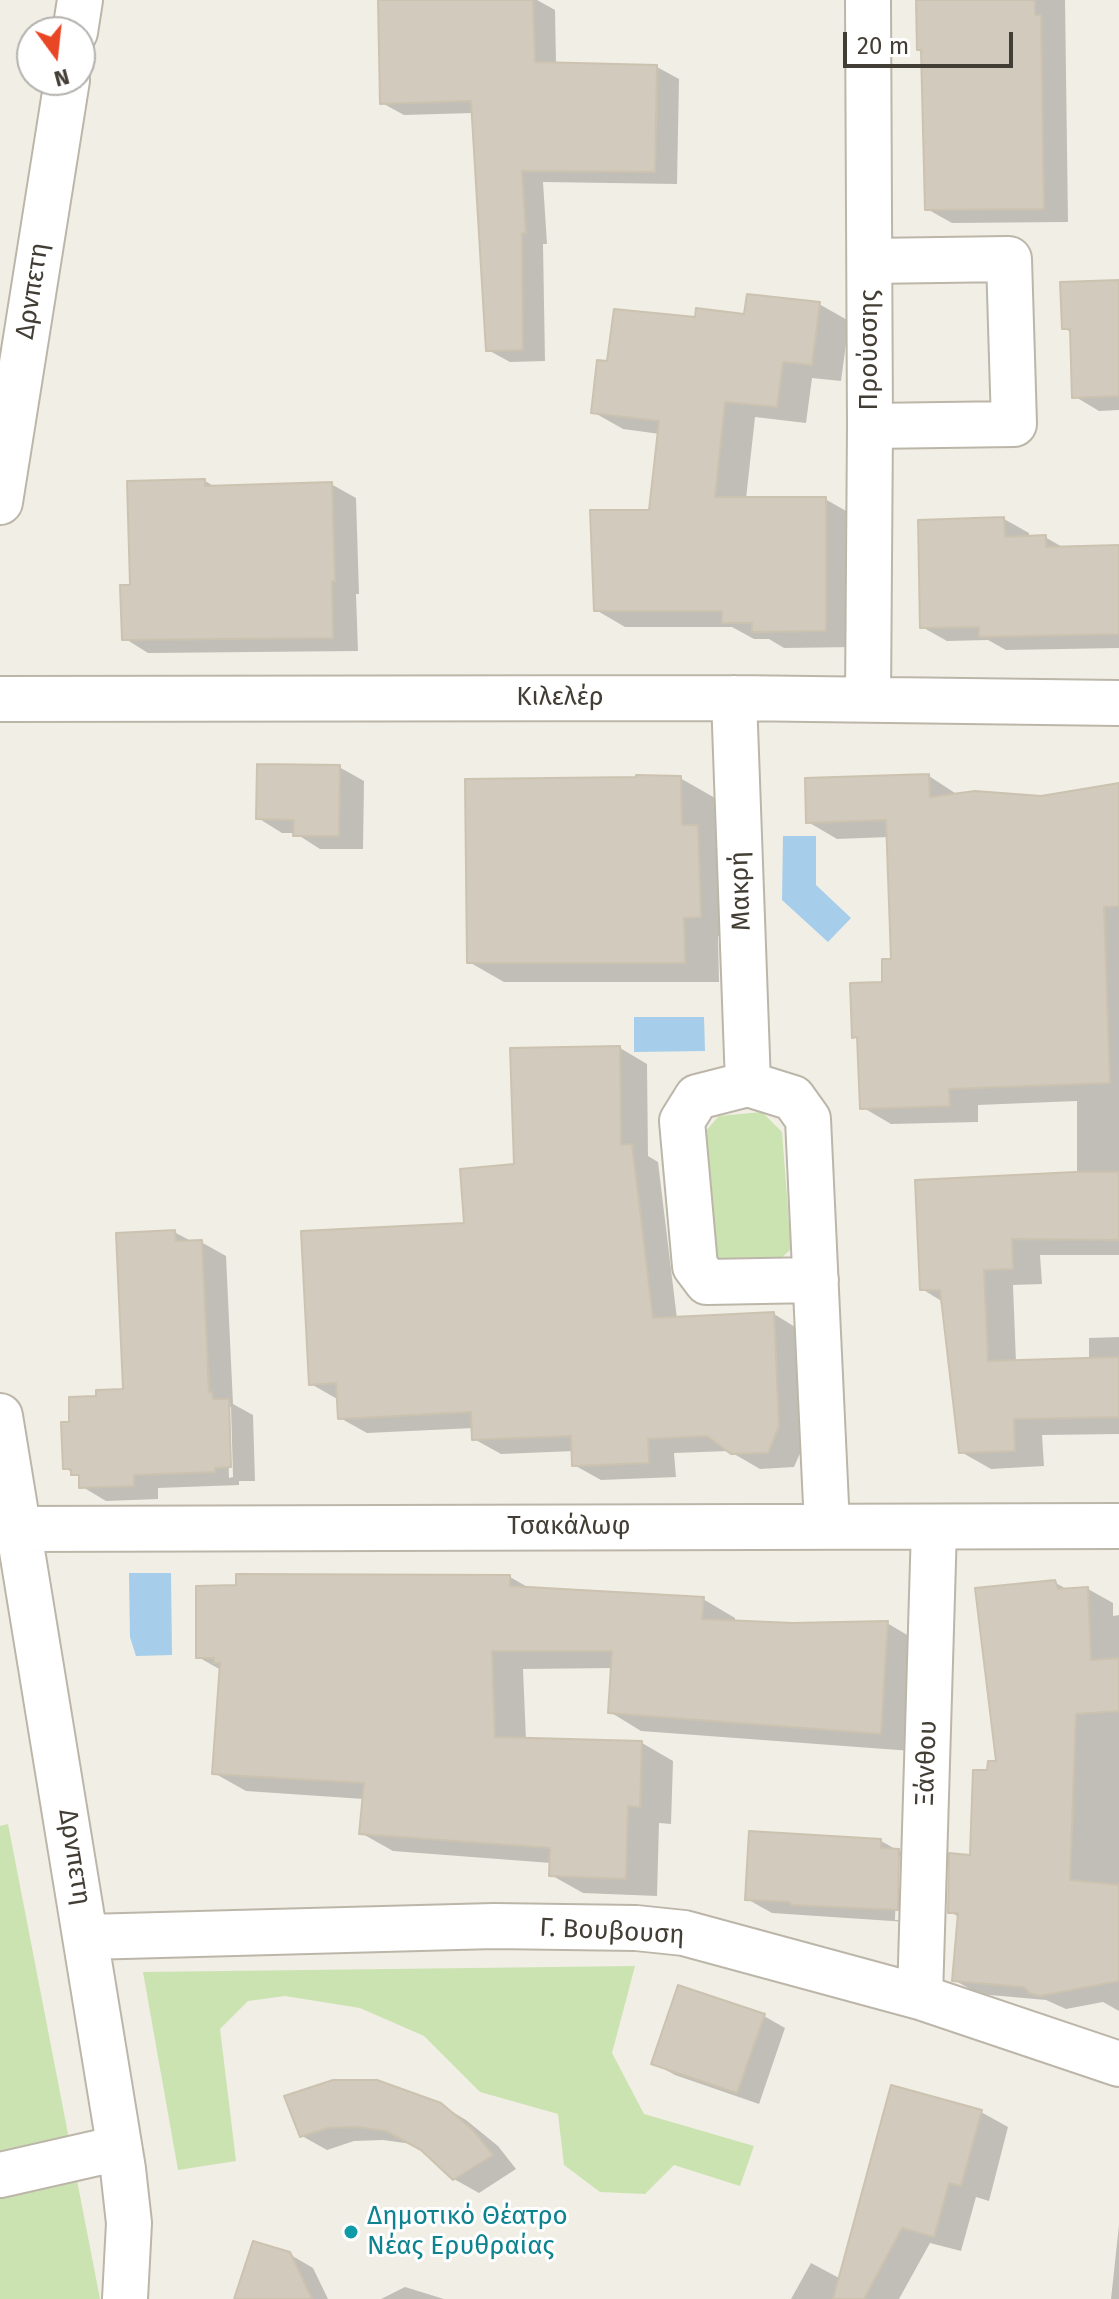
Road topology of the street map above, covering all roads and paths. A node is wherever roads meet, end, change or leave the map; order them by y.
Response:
1 (868, 0) edge
2 (64, 96) edge
3 (870, 261) junction
4 (870, 426) junction
5 (0, 502) edge
6 (734, 698) junction
7 (0, 699) edge
8 (868, 699) junction
9 (1119, 703) edge
10 (748, 1084) junction
11 (816, 1280) junction
12 (0, 1416) edge
13 (827, 1526) junction
14 (1119, 1526) edge
15 (934, 1528) junction
16 (20, 1529) junction
17 (87, 1937) junction
18 (920, 1997) junction
19 (1119, 2064) edge
20 (119, 2148) junction
21 (0, 2175) edge
22 (125, 2299) edge

1 - 3 street, Προύσσης
2 - 5 street, Δρνπετη
3 - 4 street, Προύσσης
3 - 4 street
4 - 8 street, Προύσσης
6 - 7 street, Κιλελέρ
6 - 8 street, Κιλελέρ
6 - 10 street, Μακρή
8 - 9 street, Κιλελέρ
10 - 11 street
10 - 11 street
11 - 13 street
12 - 16 street, Δρνπετη
13 - 15 street, Τσακάλωφ
13 - 16 street, Τσακάλωφ
14 - 15 street, Τσακάλωφ
15 - 18 street, Ξάνθου
16 - 17 street, Δρνπετη
17 - 18 street, Γ. Βουβουση
17 - 20 street, Δρνπετη
18 - 19 street, Γ. Βουβουση
20 - 21 street
20 - 22 street, Δρνπετη

